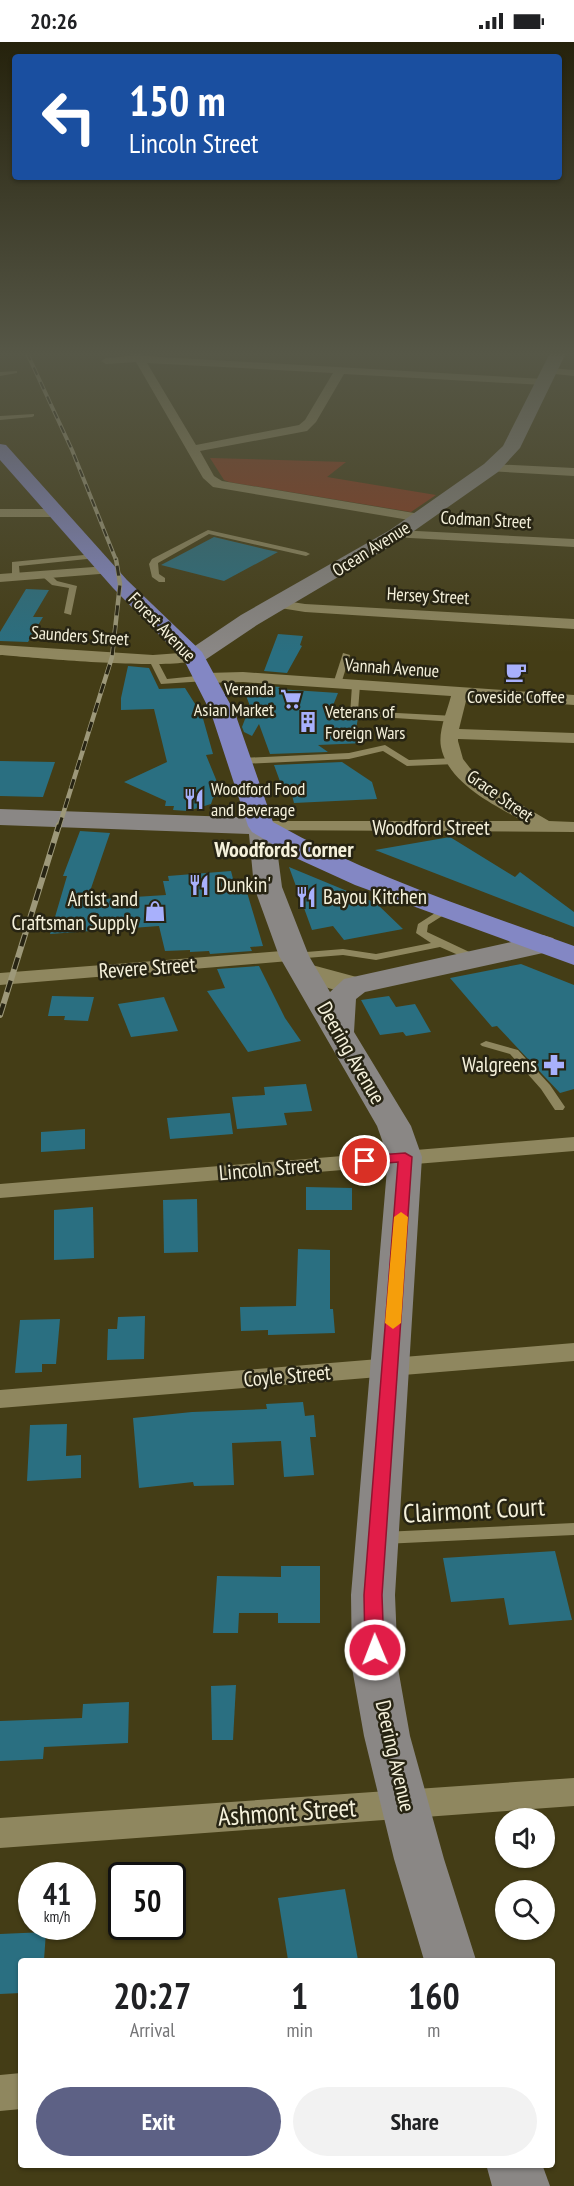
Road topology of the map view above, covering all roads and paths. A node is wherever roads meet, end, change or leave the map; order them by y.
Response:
1 (4, 453) edge
2 (194, 453) edge
3 (506, 453) edge
4 (491, 468) junction
5 (574, 472) edge
6 (0, 513) edge
7 (57, 513) junction
8 (421, 518) junction
9 (397, 534) junction
10 (574, 543) edge
11 (306, 554) dead end
12 (100, 563) junction
13 (46, 575) junction
14 (16, 577) junction
15 (0, 578) edge
16 (162, 580) dead end
17 (279, 604) junction
18 (68, 613) dead end
19 (574, 624) edge
20 (0, 650) edge
21 (346, 655) dead end
22 (153, 660) junction
23 (200, 667) junction
24 (337, 684) junction
25 (356, 685) junction
26 (460, 692) junction
27 (574, 700) edge
28 (453, 726) junction
29 (574, 738) edge
30 (242, 761) junction
31 (456, 761) junction
32 (0, 817) edge
33 (261, 826) junction
34 (546, 827) junction
35 (574, 827) edge
36 (447, 909) junction
37 (441, 944) junction
38 (543, 944) junction
39 (574, 956) edge
40 (477, 959) junction
41 (298, 963) junction
42 (0, 979) edge
43 (356, 985) junction
44 (339, 1031) junction
45 (486, 1044) dead end
46 (559, 1107) dead end
47 (574, 1144) edge
48 (405, 1157) junction
49 (0, 1191) edge
50 (574, 1352) edge
51 (390, 1367) junction
52 (0, 1399) edge
53 (574, 1529) edge
54 (377, 1539) junction
55 (574, 1792) edge
56 (406, 1804) junction
57 (0, 1833) edge
58 (449, 1958) edge
59 (18, 2091) edge
60 (0, 2093) edge
61 (515, 2168) edge
62 (520, 2186) edge

1 - 7 highway, Forest Avenue
2 - 8 street
3 - 4 main road, Ocean Avenue
4 - 5 street
4 - 8 main road, Ocean Avenue
6 - 7 street
7 - 12 highway, Forest Avenue
8 - 9 main road, Ocean Avenue
9 - 10 street, Codman Street
9 - 17 main road, Ocean Avenue
11 - 16 lane
12 - 13 street
12 - 14 lane
12 - 23 highway, Forest Avenue
13 - 14 street
13 - 18 lane
14 - 15 street
17 - 19 street, Hersey Street
17 - 23 main road, Ocean Avenue
20 - 22 street, Saunders Street
21 - 24 lane
22 - 23 street, Saunders Street
22 - 23 lane
23 - 24 street, Vannah Avenue
23 - 30 highway, Forest Avenue
24 - 25 street, Vannah Avenue
25 - 26 street, Vannah Avenue
25 - 28 lane
26 - 27 street, Vannah Avenue
26 - 28 street, Grace Street
28 - 29 street
28 - 31 street, Grace Street
30 - 31 lane
30 - 33 highway, Forest Avenue
31 - 34 street, Grace Street
32 - 33 main road, Woodford Street
33 - 34 street, Woodford Street
33 - 36 highway
33 - 41 main road, Deering Avenue
34 - 35 street, Woodford Street
36 - 37 lane
36 - 38 highway
37 - 40 lane
37 - 41 lane
38 - 39 highway
38 - 40 main road, Revere Street
40 - 43 main road, Revere Street
41 - 42 street, Revere Street
41 - 43 street, Revere Street
41 - 44 main road, Deering Avenue
43 - 44 main road
44 - 48 main road, Deering Avenue
45 - 46 lane
47 - 48 street, Lincoln Street
48 - 49 street, Lincoln Street
48 - 51 main road, Deering Avenue
50 - 51 street, Coyle Street
51 - 52 street, Coyle Street
51 - 54 main road, Deering Avenue
53 - 54 lane, Clairmont Court
54 - 56 main road, Deering Avenue
55 - 56 street, Ashmont Street
56 - 57 street, Ashmont Street
56 - 58 main road, Deering Avenue
59 - 60 street
61 - 62 main road

